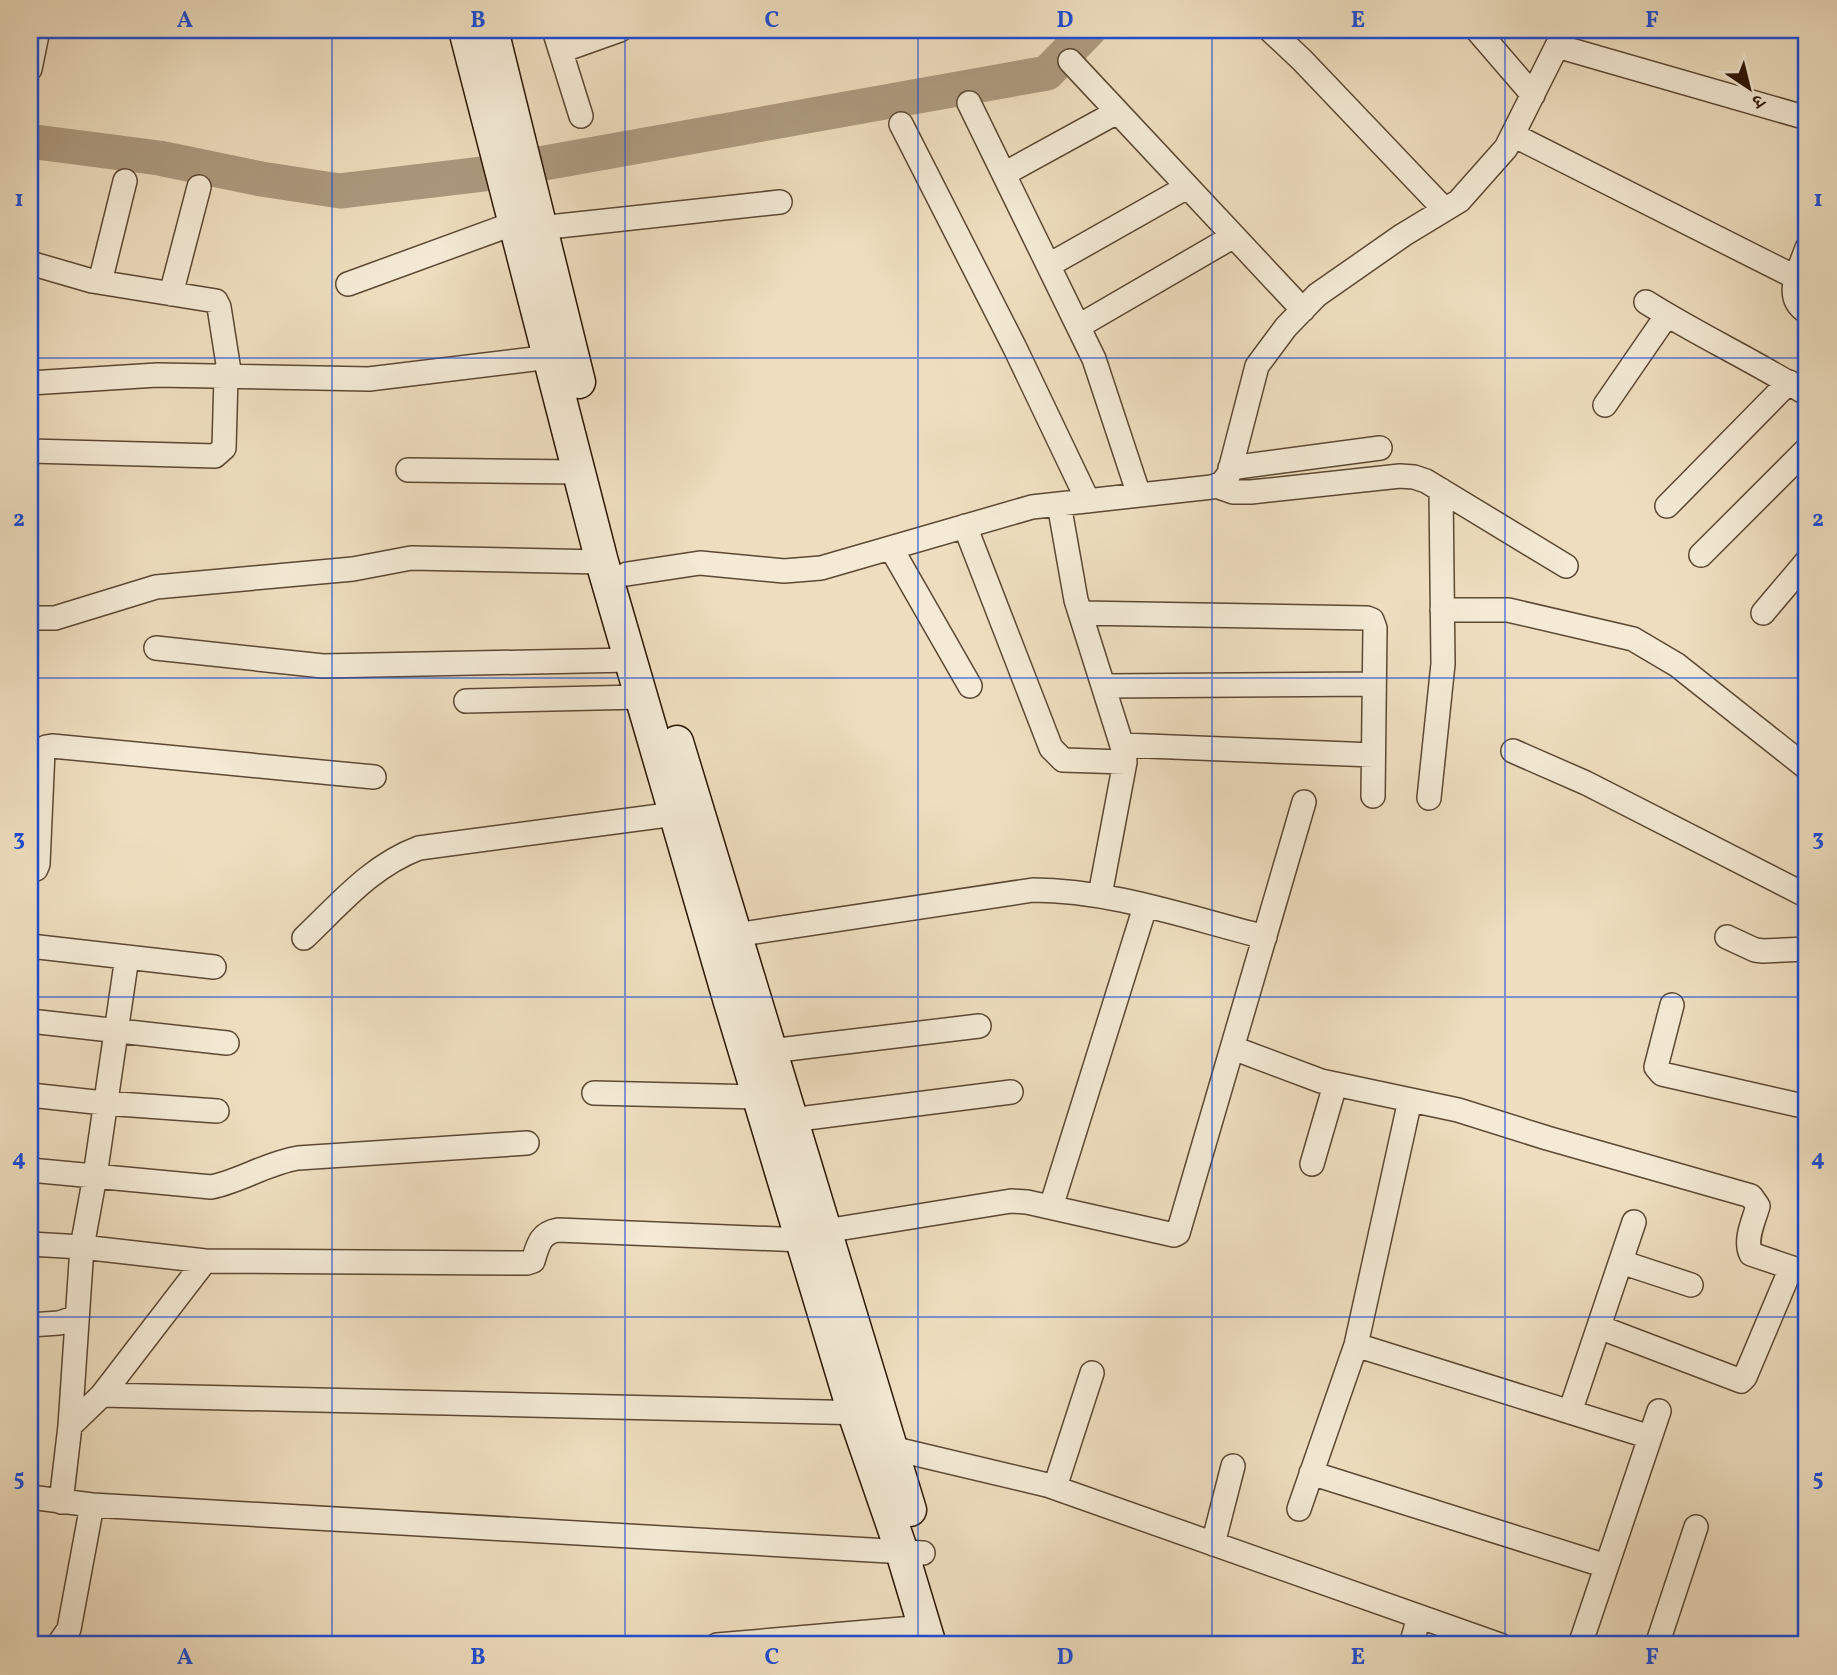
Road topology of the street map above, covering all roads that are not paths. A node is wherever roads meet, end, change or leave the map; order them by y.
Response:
1 (38, 30) edge
2 (465, 30) edge
3 (492, 30) edge
4 (620, 30) edge
5 (1270, 30) edge
6 (1477, 30) edge
7 (1563, 38) edge
8 (558, 40) edge
9 (1070, 61) dead end
10 (30, 69) edge
11 (1533, 95) junction
12 (969, 103) dead end
13 (1117, 112) junction
14 (581, 116) dead end
15 (1807, 118) edge
16 (901, 124) dead end
17 (1513, 135) junction
18 (508, 144) junction
19 (1004, 174) junction
20 (125, 180) dead end
21 (199, 187) dead end
22 (1187, 187) junction
23 (780, 202) dead end
24 (1444, 209) junction
25 (524, 212) junction
26 (1234, 236) junction
27 (1807, 248) edge
28 (30, 263) edge
29 (1049, 264) junction
30 (1797, 278) junction
31 (100, 282) junction
32 (348, 284) dead end
33 (171, 294) junction
34 (1646, 302) dead end
35 (1303, 310) junction
36 (1807, 312) edge
37 (1667, 315) junction
38 (1079, 326) junction
39 (550, 357) junction
40 (228, 377) junction
41 (30, 383) edge
42 (1798, 388) edge
43 (1605, 405) dead end
44 (1380, 447) dead end
45 (1807, 449) edge
46 (30, 451) edge
47 (408, 470) dead end
48 (580, 472) junction
49 (1223, 477) junction
50 (1441, 490) junction
51 (1139, 495) junction
52 (1088, 500) junction
53 (1059, 504) junction
54 (1667, 506) dead end
55 (965, 526) junction
56 (891, 548) junction
57 (1701, 555) dead end
58 (1807, 561) edge
59 (1566, 566) dead end
60 (614, 568) junction
61 (1443, 610) junction
62 (1080, 613) junction
63 (1763, 613) dead end
64 (30, 618) edge
65 (156, 648) dead end
66 (631, 660) junction
67 (1374, 684) junction
68 (970, 686) dead end
69 (1104, 686) junction
70 (641, 697) junction
71 (466, 702) dead end
72 (1513, 751) dead end
73 (1124, 753) junction
74 (1373, 755) junction
75 (1807, 768) edge
76 (374, 777) dead end
77 (1373, 796) dead end
78 (1429, 798) dead end
79 (1304, 802) dead end
80 (676, 814) junction
81 (30, 872) edge
82 (1100, 895) junction
83 (1807, 897) edge
84 (1145, 906) junction
85 (735, 934) junction
86 (1265, 937) junction
87 (1727, 937) dead end
88 (304, 938) dead end
89 (30, 946) edge
90 (1807, 949) edge
91 (127, 957) junction
92 (214, 967) dead end
93 (1672, 1005) dead end
94 (30, 1021) edge
95 (979, 1026) dead end
96 (116, 1030) junction
97 (227, 1043) dead end
98 (1233, 1048) junction
99 (770, 1051) junction
100 (1335, 1085) junction
101 (1011, 1092) dead end
102 (594, 1093) dead end
103 (30, 1095) edge
104 (758, 1097) junction
105 (1410, 1100) junction
106 (104, 1103) junction
107 (1807, 1107) edge
108 (217, 1111) dead end
109 (791, 1121) junction
110 (527, 1143) dead end
111 (1312, 1164) dead end
112 (30, 1170) edge
113 (95, 1176) junction
114 (1051, 1207) junction
115 (1634, 1222) dead end
116 (813, 1236) junction
117 (30, 1244) edge
118 (82, 1247) junction
119 (205, 1261) junction
120 (1621, 1262) junction
121 (1799, 1271) edge
122 (1691, 1285) dead end
123 (77, 1317) junction
124 (30, 1325) edge
125 (1599, 1327) junction
126 (1356, 1345) junction
127 (1091, 1373) dead end
128 (102, 1395) junction
129 (1659, 1411) dead end
130 (1570, 1412) junction
131 (867, 1413) junction
132 (70, 1426) junction
133 (1650, 1437) junction
134 (891, 1448) junction
135 (1234, 1466) dead end
136 (1311, 1473) junction
137 (1055, 1487) junction
138 (30, 1497) edge
139 (61, 1502) junction
140 (92, 1505) junction
141 (1299, 1508) dead end
142 (1696, 1527) dead end
143 (1213, 1544) junction
144 (912, 1553) junction
145 (1606, 1566) junction
146 (1419, 1617) junction
147 (928, 1636) edge
148 (58, 1645) edge
149 (717, 1645) edge
150 (951, 1645) edge
151 (1411, 1645) edge
152 (1500, 1645) edge
153 (1580, 1645) edge
154 (1657, 1645) edge

1 - 10 street
2 - 18 main road
3 - 18 main road
4 - 8 street
5 - 24 street
6 - 11 street
7 - 11 street
7 - 15 street
8 - 14 street
9 - 13 street
11 - 17 street
12 - 19 street
13 - 19 street
13 - 22 street
16 - 52 street
17 - 24 street
17 - 30 street
18 - 25 main road
19 - 29 street
20 - 31 street
21 - 33 street
22 - 26 street
22 - 29 street
23 - 25 street
24 - 35 street
25 - 32 street
25 - 39 main road
25 - 60 main road
26 - 35 street
26 - 38 street
27 - 30 street
28 - 31 street
29 - 38 street
30 - 36 street
31 - 33 street
33 - 40 street
34 - 37 street
35 - 49 street
37 - 42 street
37 - 43 street
38 - 51 street
39 - 40 street
39 - 48 main road
40 - 41 street
40 - 46 street
42 - 54 street
44 - 49 street
45 - 57 street
47 - 48 street
48 - 60 main road
49 - 50 street
49 - 51 street
50 - 59 street
50 - 61 street
51 - 52 street
52 - 53 street
53 - 55 street
53 - 62 street
55 - 56 street
55 - 73 street
56 - 60 street
56 - 68 street
58 - 63 street
60 - 64 street
60 - 66 main road
60 - 85 main road
61 - 75 street
61 - 78 street
62 - 67 street
62 - 69 street
65 - 66 street
66 - 70 main road
67 - 69 street
67 - 74 street
69 - 73 street
70 - 71 street
70 - 80 main road
72 - 83 street
73 - 74 street
73 - 82 street
74 - 77 street
76 - 81 street
79 - 86 street
80 - 88 street
80 - 104 main road
82 - 84 street
82 - 85 street
84 - 86 street
84 - 114 street
85 - 99 main road
86 - 98 street
87 - 90 street
89 - 91 street
91 - 92 street
91 - 96 street
93 - 107 street
94 - 96 street
95 - 99 street
96 - 97 street
96 - 106 street
98 - 100 street
98 - 114 street
99 - 109 main road
100 - 105 street
100 - 111 street
101 - 109 street
102 - 104 street
103 - 106 street
104 - 116 main road
105 - 121 street
105 - 126 street
106 - 108 street
106 - 113 street
109 - 116 main road
110 - 113 street
112 - 113 street
113 - 118 street
114 - 116 street
115 - 120 street
116 - 119 street
116 - 131 main road
117 - 118 street
118 - 119 street
118 - 123 street
119 - 128 street
120 - 122 street
120 - 125 street
121 - 125 street
123 - 124 street
123 - 132 street
125 - 130 street
126 - 130 street
126 - 136 street
127 - 137 street
128 - 131 street
128 - 132 street
129 - 133 street
130 - 133 street
131 - 134 main road
131 - 144 main road
132 - 139 street
133 - 145 street
134 - 137 street
134 - 144 main road
135 - 143 street
136 - 141 street
136 - 145 street
137 - 143 street
138 - 139 street
139 - 140 street
140 - 144 street
140 - 148 street
142 - 154 street
143 - 146 street
144 - 147 main road
144 - 150 main road
145 - 153 street
146 - 151 street
146 - 152 street
147 - 149 street

